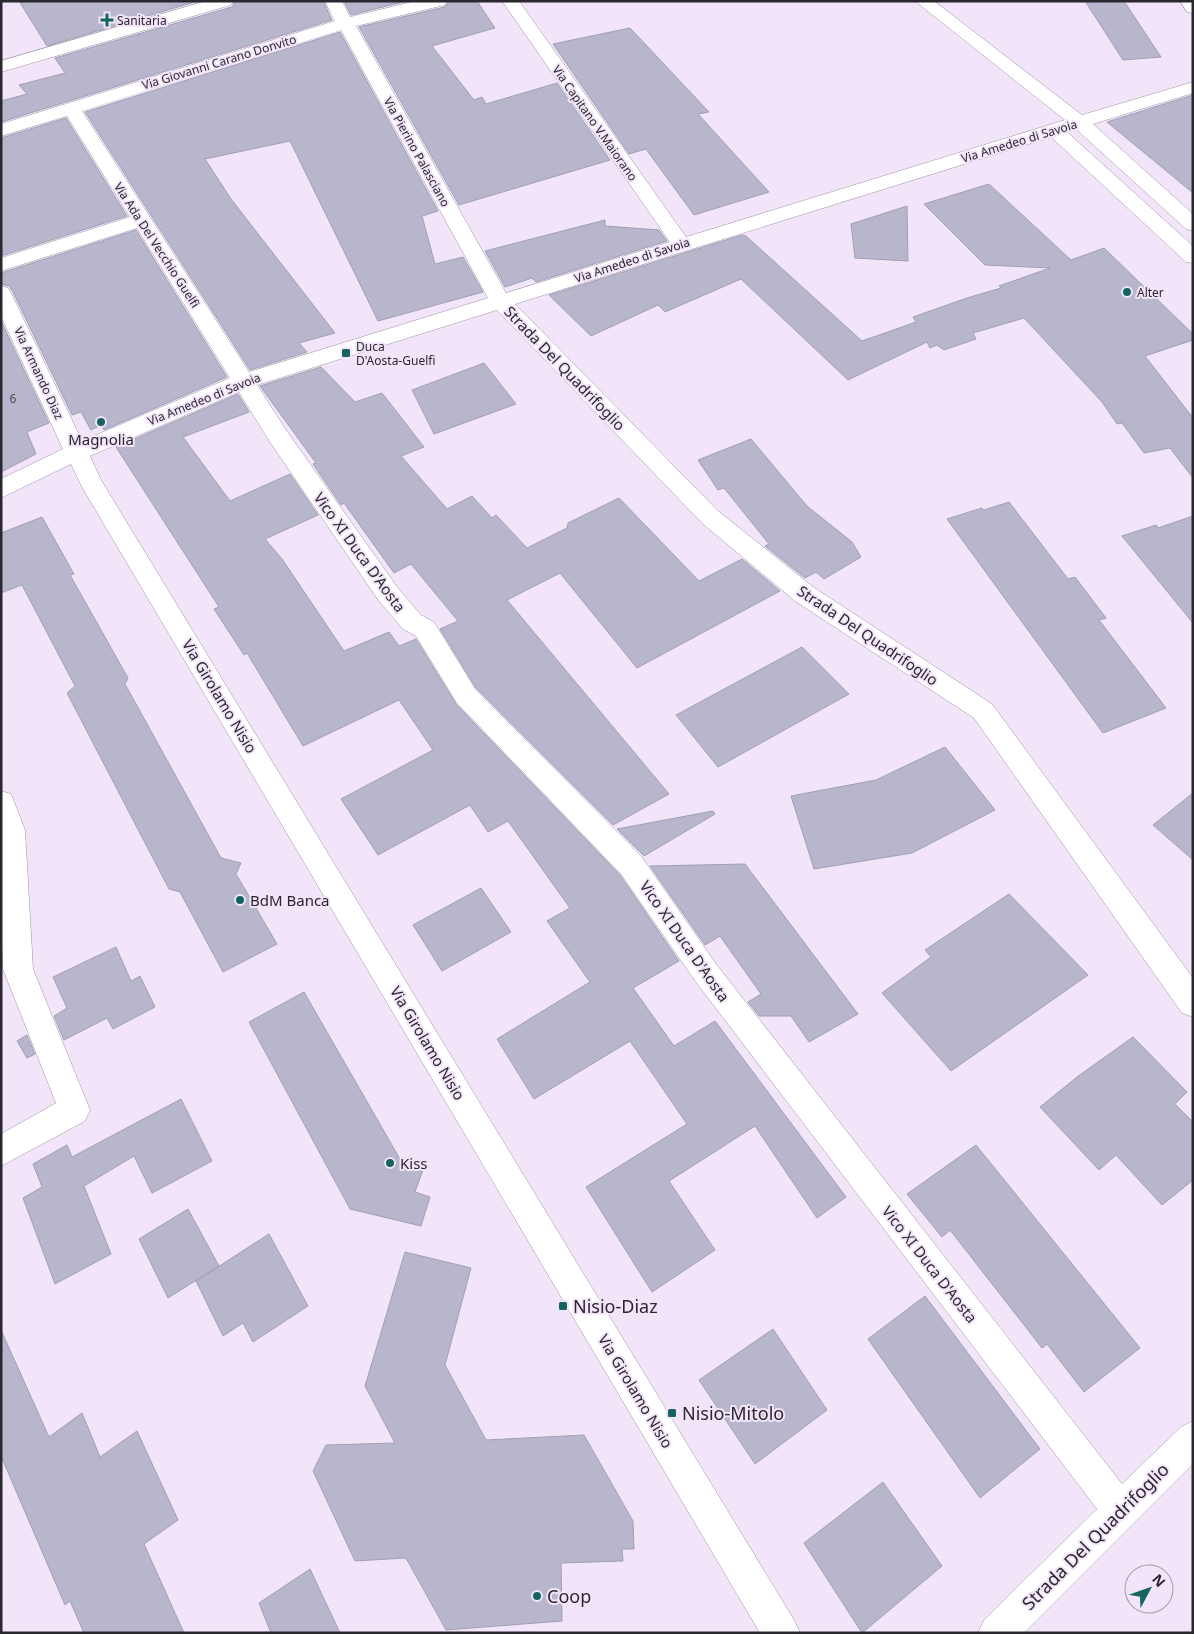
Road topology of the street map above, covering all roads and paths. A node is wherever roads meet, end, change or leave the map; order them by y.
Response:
1 (225, 1) edge
2 (333, 1) edge
3 (439, 1) edge
4 (510, 1) edge
5 (923, 1) edge
6 (1188, 1) edge
7 (1193, 8) edge
8 (346, 23) junction
9 (1, 66) edge
10 (1193, 87) edge
11 (71, 108) junction
12 (1080, 122) junction
13 (1, 130) edge
14 (1054, 130) junction
15 (142, 220) junction
16 (1193, 224) edge
17 (681, 244) junction
18 (1193, 257) edge
19 (1, 265) edge
20 (1, 293) edge
21 (501, 302) junction
22 (244, 381) junction
23 (77, 452) junction
24 (1, 490) edge
25 (1, 802) edge
26 (1193, 1003) edge
27 (1, 1151) edge
28 (1193, 1438) edge
29 (1120, 1510) junction
30 (781, 1633) edge
31 (996, 1633) edge

1 - 9 street
2 - 8 street, Via Pierino Palasciano
3 - 8 street, Via Giovanni Carano Donvito
4 - 17 street, Via Capitano V.Maiorano
5 - 12 street
6 - 7 street
8 - 11 street, Via Giovanni Carano Donvito
8 - 21 street, Via Pierino Palasciano
10 - 12 street, Via Amedeo di Savoia
11 - 13 street, Via Giovanni Carano Donvito
11 - 15 street, Via Ada Del Vecchio Guelfi
12 - 14 street, Via Amedeo di Savoia
12 - 16 street
14 - 17 street, Via Amedeo di Savoia
14 - 18 street
15 - 19 street
15 - 22 street, Via Ada Del Vecchio Guelfi
17 - 21 street, Via Amedeo di Savoia
20 - 23 street, Via Armando Diaz
21 - 22 street, Via Amedeo di Savoia
21 - 26 street, Strada Del Quadrifoglio
22 - 23 street, Via Amedeo di Savoia
22 - 29 street, Vico XI Duca D'Aosta
23 - 24 street, Via Amedeo di Savoia
23 - 30 street, Via Girolamo Nisio
25 - 27 street
28 - 29 street, Strada Del Quadrifoglio
29 - 31 street, Strada Del Quadrifoglio

